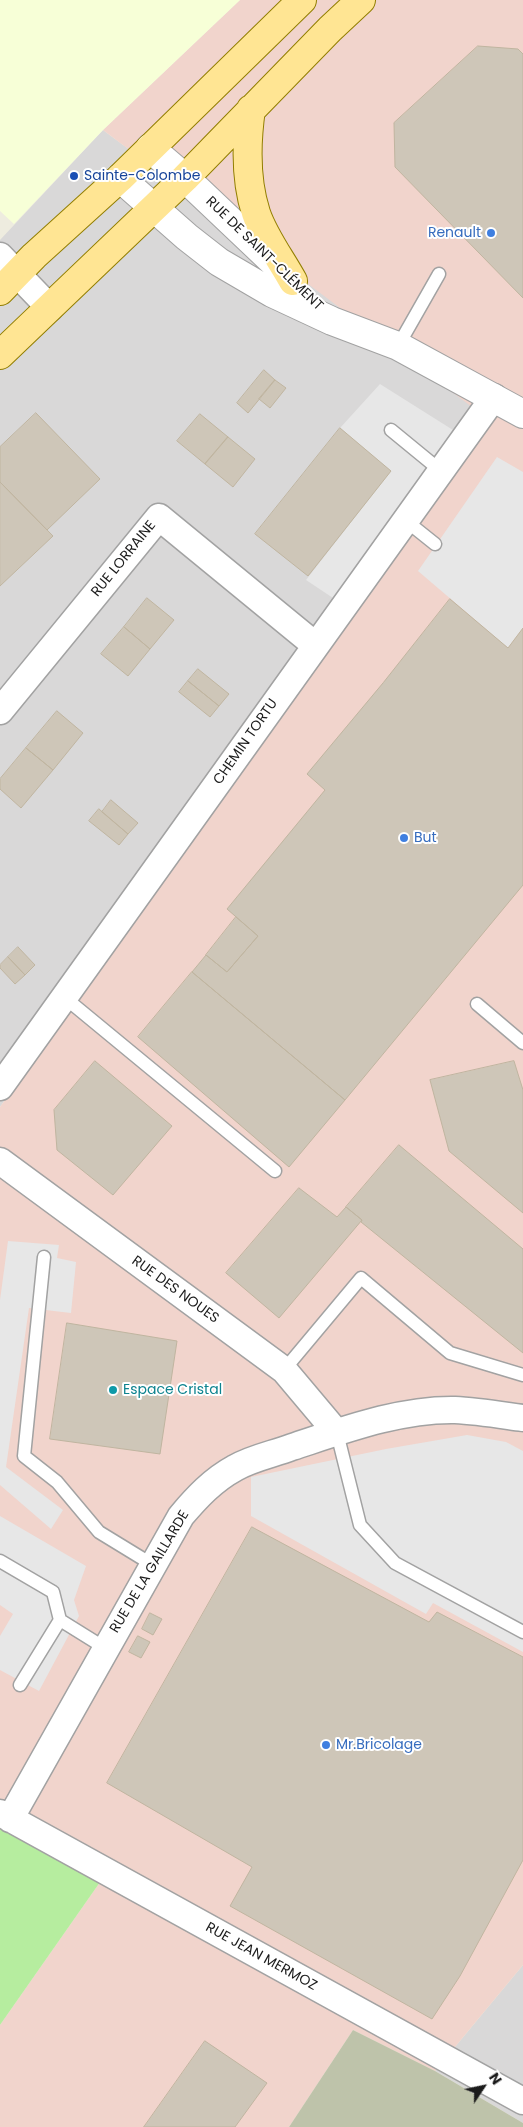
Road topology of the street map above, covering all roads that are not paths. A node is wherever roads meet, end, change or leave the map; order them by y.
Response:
1 (302, 0) edge
2 (361, 0) edge
3 (251, 109) junction
4 (150, 148) junction
5 (120, 178) junction
6 (185, 178) junction
7 (153, 208) junction
8 (6, 274) edge
9 (440, 274) dead end
10 (294, 281) junction
11 (50, 308) junction
12 (332, 321) junction
13 (398, 346) junction
14 (0, 355) edge
15 (494, 397) junction
16 (523, 414) edge
17 (391, 430) dead end
18 (441, 471) junction
19 (405, 520) junction
20 (435, 544) dead end
21 (315, 645) junction
22 (0, 711) edge
23 (64, 998) junction
24 (477, 1004) dead end
25 (523, 1042) edge
26 (0, 1087) edge
27 (0, 1161) edge
28 (275, 1171) dead end
29 (44, 1258) dead end
30 (284, 1370) junction
31 (523, 1375) edge
32 (523, 1418) edge
33 (337, 1433) junction
34 (0, 1561) edge
35 (153, 1565) junction
36 (60, 1620) junction
37 (523, 1632) edge
38 (106, 1648) junction
39 (20, 1685) dead end
40 (5, 1816) edge
41 (523, 2101) edge

1 - 4 main road
2 - 3 main road
3 - 6 main road
3 - 10 main road
4 - 5 main road
4 - 6 street, RUE DE SAINT-CLÉMENT
5 - 7 street, RUE DE SAINT-CLÉMENT
5 - 8 main road
6 - 7 main road
6 - 10 street, RUE DE SAINT-CLÉMENT
7 - 11 main road
7 - 12 street, RUE DE SAINT-CLÉMENT
8 - 11 street
9 - 13 lane
10 - 12 street, RUE DE SAINT-CLÉMENT
11 - 14 main road
12 - 13 street, RUE DE SAINT-CLÉMENT
13 - 15 street, RUE DE SAINT-CLÉMENT
15 - 16 street, RUE DE SAINT-CLÉMENT
15 - 18 street, CHEMIN TORTU
17 - 18 lane
18 - 19 street, CHEMIN TORTU
19 - 20 lane
19 - 21 street, CHEMIN TORTU
21 - 22 street, RUE LORRAINE
21 - 23 street, CHEMIN TORTU
23 - 26 street, CHEMIN TORTU
23 - 28 lane
24 - 25 lane
27 - 30 street, RUE DES NOUES
29 - 35 lane
30 - 31 lane
30 - 33 street, RUE DES NOUES
32 - 33 street, RUE DE LA GAILLARDE
33 - 35 street, RUE DE LA GAILLARDE
33 - 37 lane
34 - 36 lane
35 - 38 street, RUE DE LA GAILLARDE
36 - 38 lane
36 - 39 lane
38 - 40 street, RUE DE LA GAILLARDE
40 - 41 street, RUE JEAN MERMOZ

